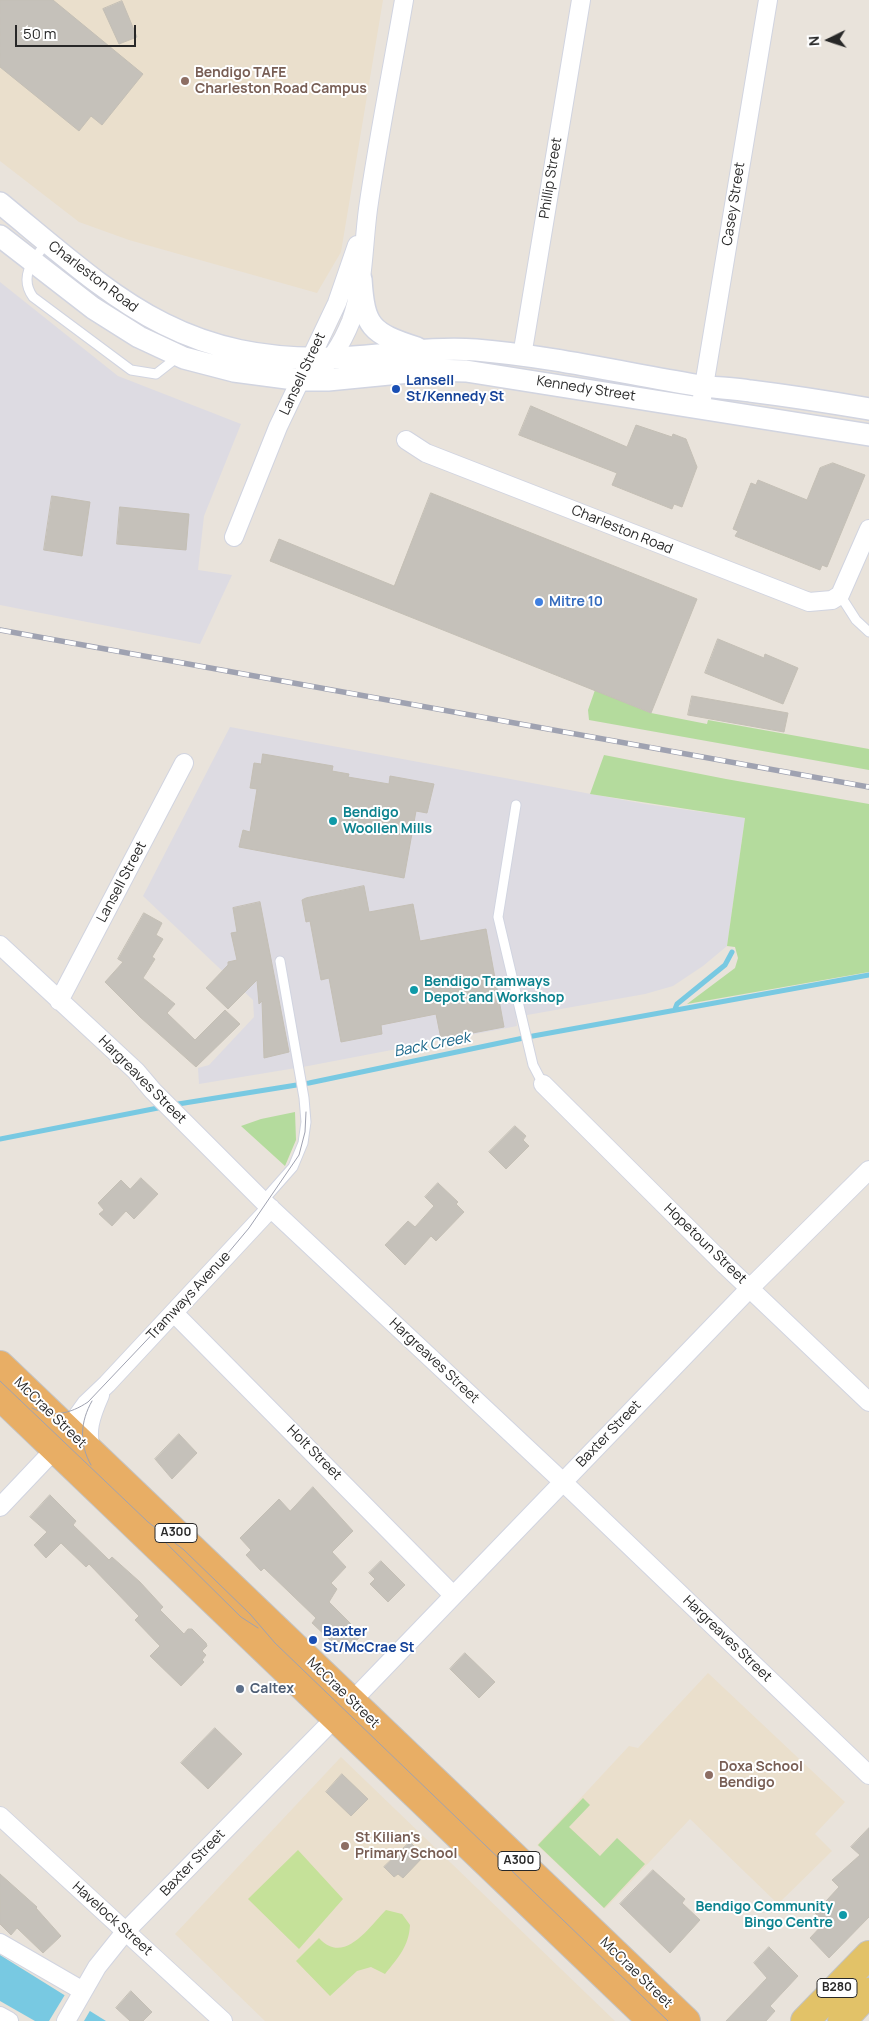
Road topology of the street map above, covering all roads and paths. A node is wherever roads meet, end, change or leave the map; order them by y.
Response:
1 (404, 0) edge
2 (581, 0) edge
3 (768, 0) edge
4 (0, 204) edge
5 (368, 210) junction
6 (0, 236) edge
7 (47, 242) junction
8 (32, 261) junction
9 (361, 279) junction
10 (424, 350) junction
11 (179, 356) junction
12 (522, 356) junction
13 (310, 358) junction
14 (333, 358) junction
15 (306, 380) junction
16 (704, 386) junction
17 (700, 408) junction
18 (869, 409) edge
19 (869, 435) edge
20 (406, 440) dead end
21 (869, 529) edge
22 (234, 537) dead end
23 (840, 595) junction
24 (869, 632) edge
25 (184, 763) dead end
26 (516, 805) dead end
27 (0, 945) edge
28 (280, 961) dead end
29 (59, 1001) junction
30 (543, 1084) joint
31 (869, 1170) edge
32 (267, 1204) junction
33 (750, 1288) junction
34 (174, 1313) junction
35 (0, 1365) edge
36 (107, 1384) junction
37 (0, 1396) edge
38 (869, 1402) edge
39 (62, 1439) junction
40 (99, 1460) junction
41 (563, 1482) junction
42 (0, 1507) edge
43 (453, 1595) junction
44 (344, 1709) junction
45 (869, 1775) edge
46 (0, 1816) edge
47 (125, 1932) junction
48 (0, 1943) edge
49 (869, 1955) edge
50 (869, 1992) edge
51 (80, 1996) junction
52 (0, 2016) edge
53 (9, 2021) edge
54 (66, 2021) edge
55 (224, 2021) edge
56 (652, 2021) edge
57 (686, 2021) edge
58 (805, 2021) edge
59 (842, 2021) edge

1 - 5 street, Lansell Street
2 - 12 street, Phillip Street
3 - 16 street, Casey Street
4 - 7 street, Charleston Road
5 - 9 street, Lansell Street
5 - 13 street, Lansell Street
6 - 8 street, Charleston Road
7 - 8 lane
7 - 13 street, Charleston Road
8 - 11 street, Charleston Road
8 - 11 lane
9 - 10 street
9 - 14 street, Lansell Street
10 - 12 street, Kennedy Street
10 - 14 street, Kennedy Street
11 - 15 street, Charleston Road
12 - 16 street, Kennedy Street
13 - 14 street, Kennedy Street
13 - 15 street, Lansell Street
14 - 15 street, Lansell Street
15 - 17 street, Kennedy Street
15 - 22 street, Lansell Street
16 - 17 street, Casey Street
16 - 18 street, Kennedy Street
17 - 19 street, Kennedy Street
20 - 23 street, Charleston Road
21 - 23 street
23 - 24 lane
25 - 29 street, Lansell Street
26 - 30 lane
27 - 29 street, Hargreaves Street
28 - 32 lane
29 - 32 street, Hargreaves Street
30 - 33 street, Hopetoun Street
31 - 33 street, Baxter Street
32 - 34 street, Tramways Avenue
32 - 41 street, Hargreaves Street
33 - 38 street, Hopetoun Street
33 - 41 street, Baxter Street
34 - 36 street, Tramways Avenue
34 - 43 street, Holt Street
35 - 39 highway, McCrae Street / A300
36 - 39 street, Tramways Avenue
36 - 40 street, Tramways Avenue
37 - 39 highway, McCrae Street / A300
39 - 40 highway, McCrae Street / A300
39 - 42 street, Tramways Avenue
39 - 44 highway, McCrae Street / A300
40 - 44 highway, McCrae Street / A300
41 - 43 street, Baxter Street
41 - 45 street, Hargreaves Street
43 - 44 street, Baxter Street
44 - 47 street, Baxter Street
44 - 56 highway, McCrae Street / A300
44 - 57 highway, McCrae Street / A300
46 - 47 street, Havelock Street
47 - 51 street, Baxter Street
47 - 55 street, Havelock Street
48 - 51 street
49 - 58 main road, B280
50 - 59 main road, B280
51 - 54 street, Baxter Street
52 - 53 street

